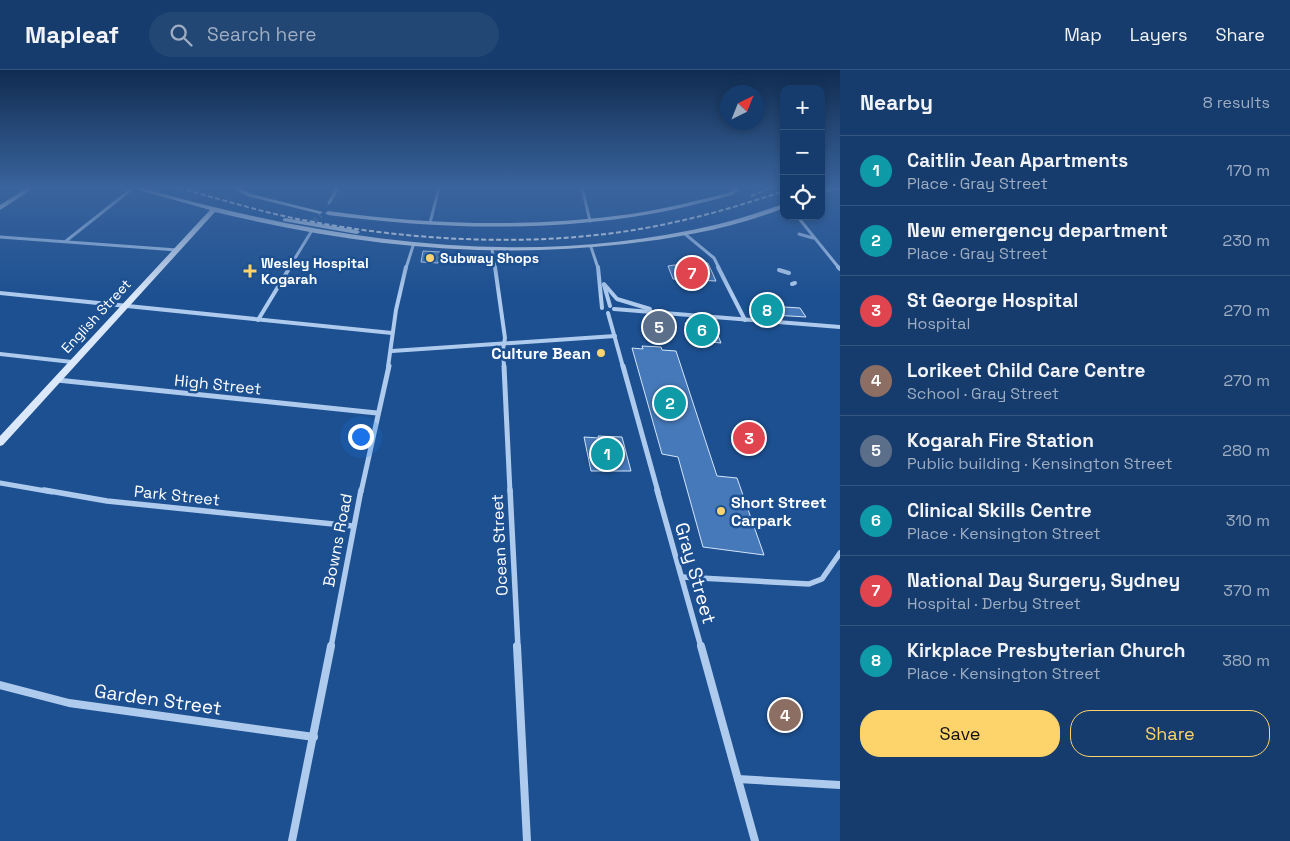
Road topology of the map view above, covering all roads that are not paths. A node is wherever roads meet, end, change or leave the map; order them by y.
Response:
1 (89, 224) edge
2 (201, 224) edge
3 (293, 224) edge
4 (467, 224) edge
5 (527, 224) edge
6 (727, 224) edge
7 (804, 224) edge
8 (312, 227) junction
9 (362, 233) junction
10 (685, 234) junction
11 (799, 234) dead end
12 (0, 237) edge
13 (816, 239) junction
14 (367, 241) junction
15 (66, 242) junction
16 (394, 244) junction
17 (413, 246) junction
18 (591, 247) junction
19 (492, 249) junction
20 (177, 250) junction
21 (840, 269) edge
22 (779, 270) dead end
23 (600, 273) junction
24 (789, 273) dead end
25 (604, 284) junction
26 (0, 293) edge
27 (126, 305) junction
28 (602, 308) junction
29 (612, 308) junction
30 (608, 313) junction
31 (664, 313) junction
32 (258, 320) junction
33 (745, 320) junction
34 (840, 327) edge
35 (392, 333) junction
36 (615, 336) junction
37 (504, 344) junction
38 (392, 351) junction
39 (0, 354) edge
40 (72, 362) junction
41 (56, 379) junction
42 (377, 413) junction
43 (0, 442) edge
44 (0, 483) edge
45 (353, 526) junction
46 (839, 554) edge
47 (682, 577) junction
48 (0, 685) edge
49 (314, 737) junction
50 (738, 779) junction
51 (840, 785) edge
52 (292, 841) edge
53 (527, 841) edge
54 (755, 841) edge

1 - 15 street
2 - 20 main road, English Street
3 - 8 main road
4 - 5 main road
6 - 10 main road
7 - 13 street
8 - 9 main road
8 - 14 main road
8 - 32 street
9 - 14 main road
9 - 16 main road
10 - 18 main road
10 - 33 street
11 - 13 street
12 - 15 street
13 - 21 street
14 - 16 main road
15 - 20 street
16 - 17 main road
17 - 19 main road
17 - 35 street, Bowns Road
18 - 19 main road
18 - 23 street
19 - 37 street, Ocean Street
20 - 27 main road, English Street
22 - 24 street
23 - 25 street
23 - 28 street
25 - 29 street
25 - 31 street
26 - 27 street
27 - 32 street
27 - 40 main road, English Street
28 - 29 street
28 - 30 street
29 - 30 street
29 - 31 street
30 - 36 street, Gray Street
31 - 33 street
32 - 35 street
33 - 34 street
35 - 38 street, Bowns Road
36 - 37 street
36 - 47 street, Gray Street
37 - 38 street
37 - 53 street, Ocean Street
38 - 42 street, Bowns Road
39 - 40 street
40 - 41 main road, English Street
41 - 42 street, High Street
41 - 43 main road, English Street
42 - 45 street, Bowns Road
44 - 45 street, Park Street
45 - 49 street, Bowns Road
46 - 47 street
47 - 50 street, Gray Street
48 - 49 street, Garden Street
49 - 52 street, Bowns Road
50 - 51 street
50 - 54 street, Gray Street

